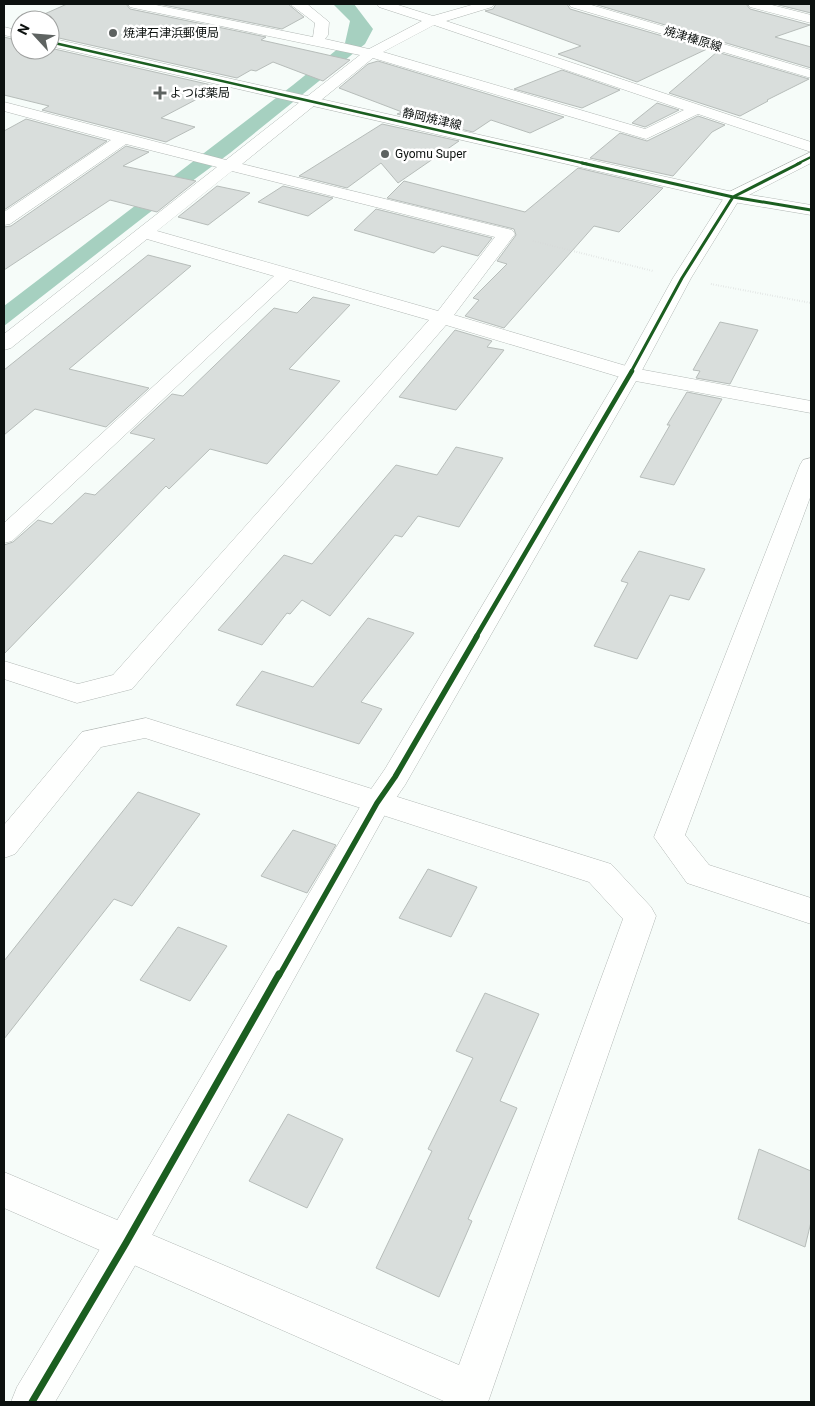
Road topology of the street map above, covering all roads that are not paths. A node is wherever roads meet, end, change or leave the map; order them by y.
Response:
1 (134, 4) edge
2 (296, 4) edge
3 (383, 4) edge
4 (488, 4) edge
5 (575, 4) edge
6 (754, 4) edge
7 (811, 19) edge
8 (434, 20) junction
9 (317, 42) junction
10 (60, 44) edge
11 (367, 52) junction
12 (811, 74) edge
13 (306, 101) junction
14 (4, 106) edge
15 (697, 108) junction
16 (123, 139) junction
17 (811, 147) edge
18 (811, 157) edge
19 (226, 164) junction
20 (733, 197) junction
21 (811, 210) edge
22 (4, 220) edge
23 (145, 233) junction
24 (286, 274) junction
25 (442, 318) junction
26 (4, 344) edge
27 (630, 374) junction
28 (811, 407) edge
29 (811, 464) edge
30 (4, 536) edge
31 (4, 670) edge
32 (377, 803) junction
33 (4, 846) edge
34 (811, 911) edge
35 (4, 1190) edge
36 (126, 1244) junction
37 (469, 1397) edge
38 (32, 1402) edge

1 - 9 street
2 - 9 street
3 - 8 street
4 - 8 street
5 - 12 street, 焼津榛原線
6 - 7 street
8 - 11 street
8 - 15 street
9 - 11 street
10 - 13 street, 静岡焼津線
11 - 13 street
11 - 15 street
13 - 19 street
13 - 20 street, 静岡焼津線
14 - 16 street
15 - 17 street
16 - 19 street
16 - 22 street
18 - 20 street
19 - 23 street
19 - 25 street
20 - 21 street, 静岡焼津線
20 - 27 street
23 - 24 street
23 - 26 street
24 - 25 street
24 - 30 street
25 - 27 street
25 - 31 street
27 - 28 street
27 - 32 street
29 - 34 street
32 - 33 street
32 - 36 street
32 - 37 street
35 - 36 street
36 - 37 street
36 - 38 street

